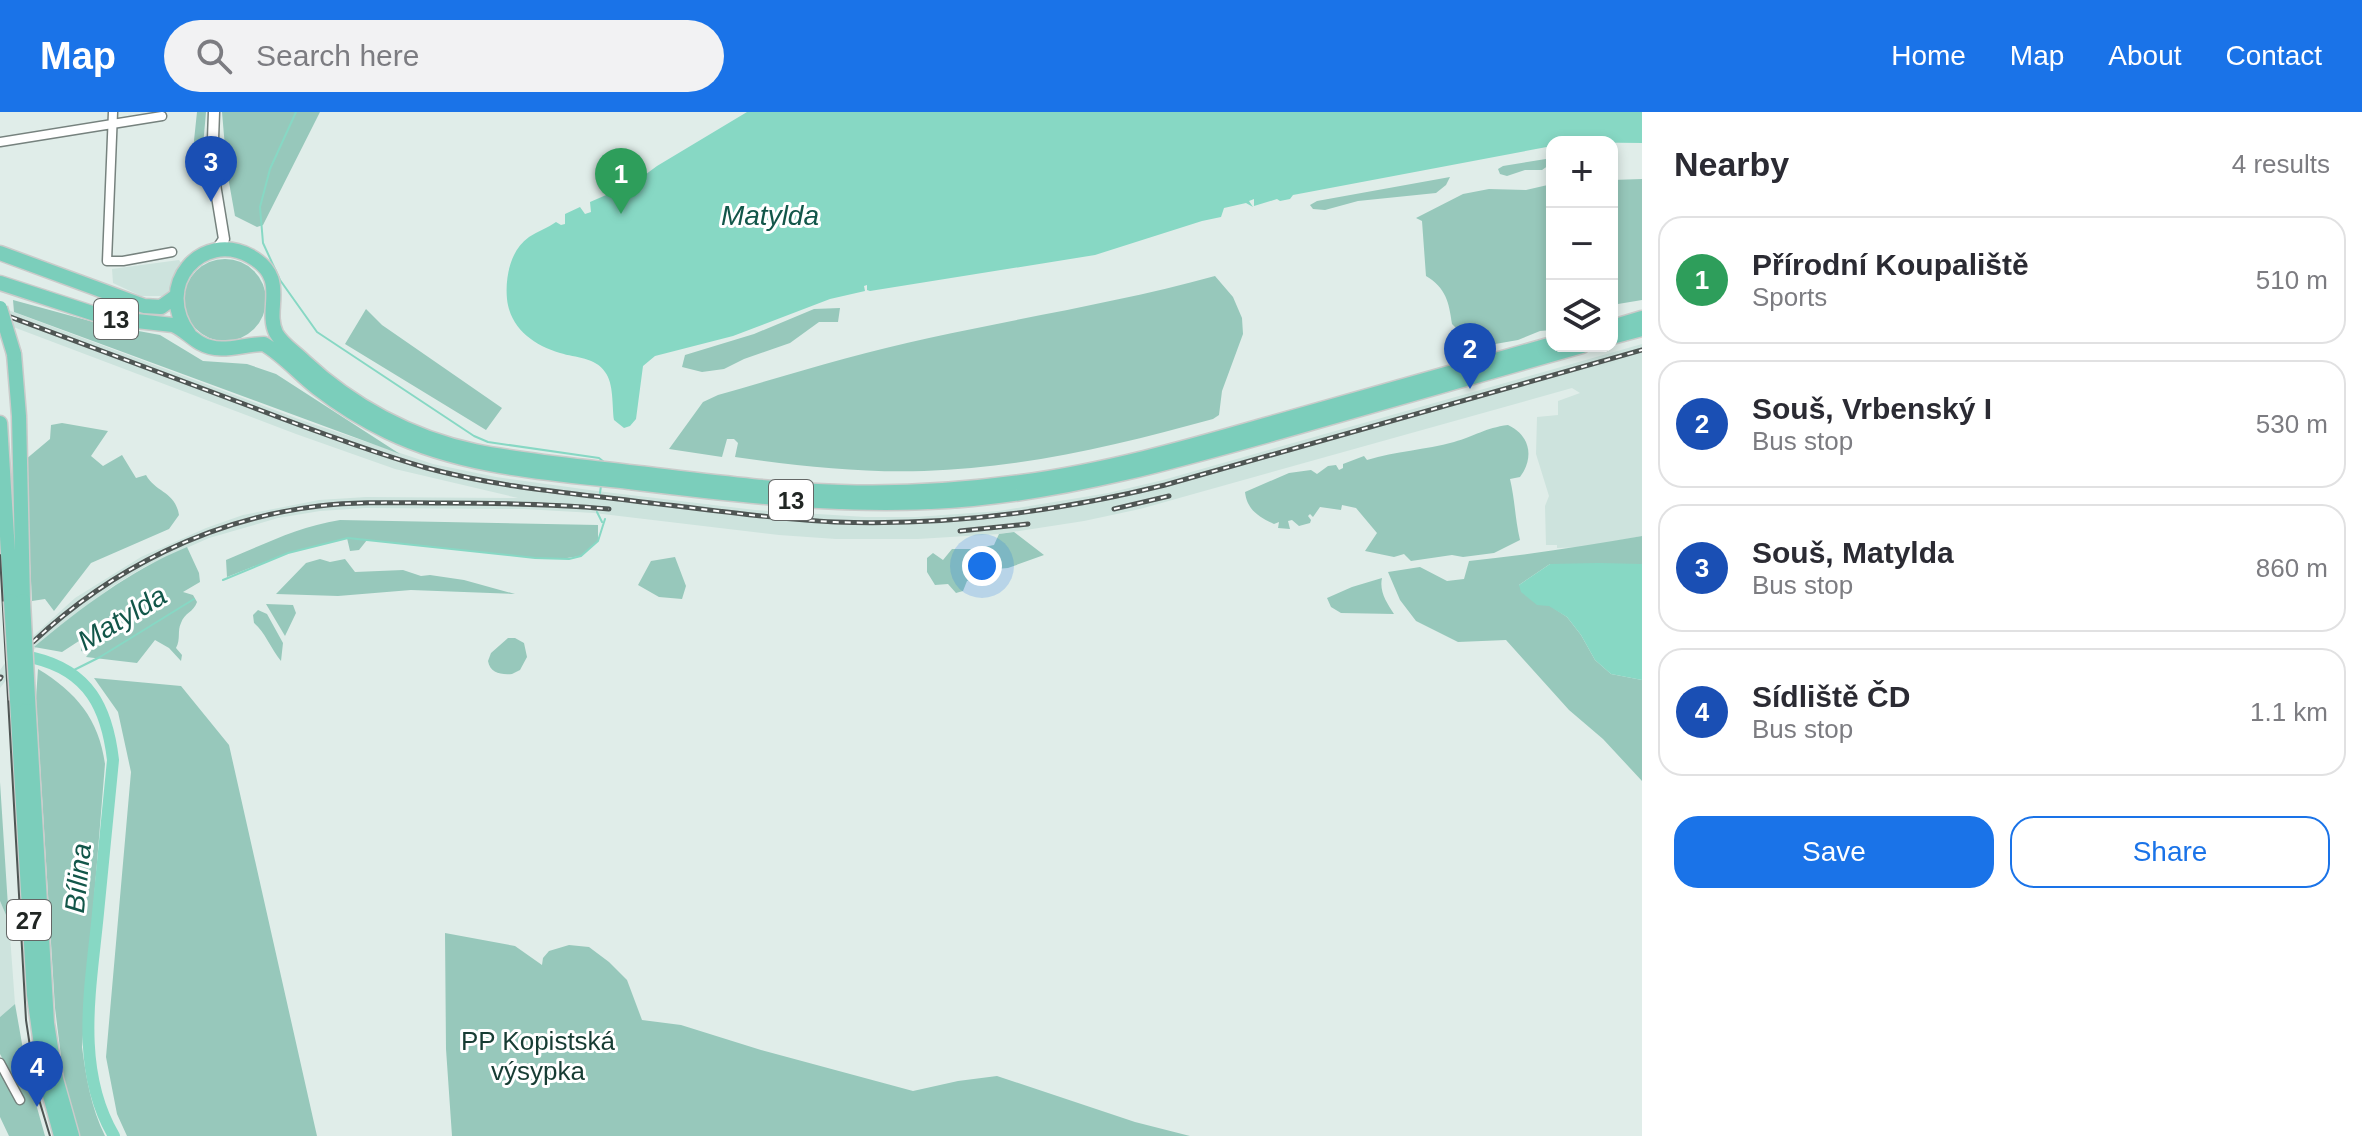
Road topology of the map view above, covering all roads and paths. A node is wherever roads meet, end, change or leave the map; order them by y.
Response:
1 (113, 112) edge
2 (214, 112) edge
3 (162, 116) dead end
4 (113, 124) junction
5 (0, 142) edge
6 (222, 219) junction
7 (216, 251) junction
8 (172, 252) dead end
9 (0, 253) edge
10 (247, 254) junction
11 (0, 283) edge
12 (175, 297) junction
13 (0, 308) edge
14 (274, 313) junction
15 (1642, 318) edge
16 (1618, 325) edge
17 (1642, 329) edge
18 (189, 334) junction
19 (1618, 335) edge
20 (246, 345) junction
21 (1546, 346) edge
22 (1561, 352) edge
23 (0, 423) edge
24 (1, 434) edge
25 (17, 601) junction
26 (22, 699) junction
27 (0, 1063) edge
28 (20, 1100) dead end
29 (61, 1136) edge
30 (72, 1136) edge

1 - 4 street
2 - 6 street
3 - 4 street
4 - 5 street
4 - 8 street
6 - 7 street
6 - 10 street
7 - 10 highway
7 - 12 highway, 13
9 - 12 highway, 13
10 - 14 highway, 13
11 - 18 highway, 13
12 - 18 highway
13 - 25 highway, 27, bridge
14 - 20 highway
14 - 21 highway, 13
15 - 16 highway
17 - 19 highway
18 - 20 highway, 13
20 - 22 highway, 13
23 - 24 highway, 27
24 - 25 highway, 27
25 - 26 highway, 27, bridge
26 - 29 highway, 27
26 - 30 highway, 27
27 - 28 street

